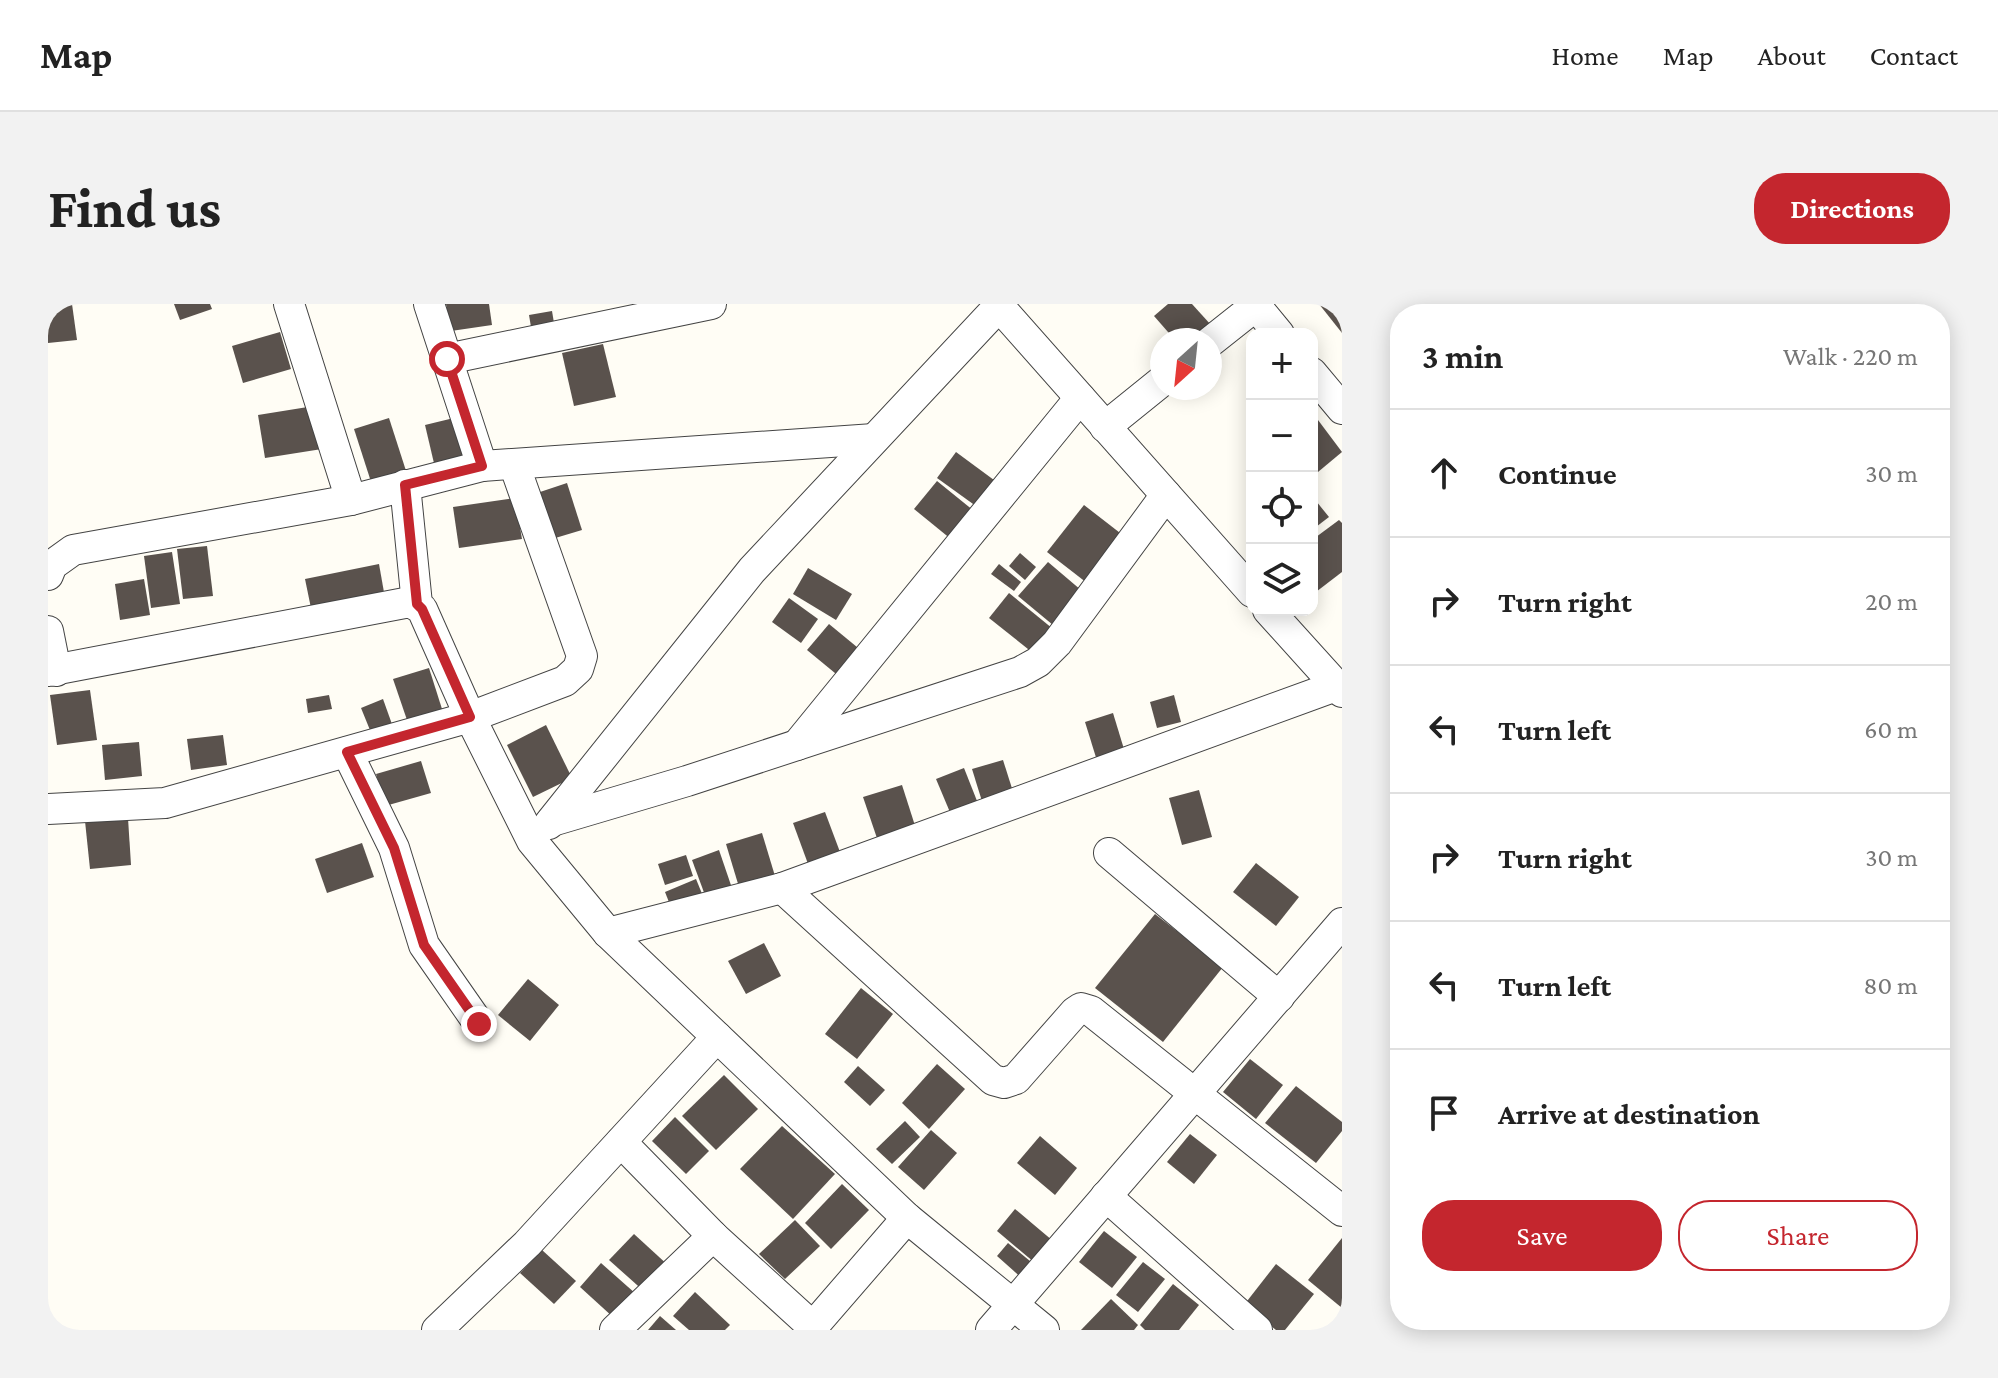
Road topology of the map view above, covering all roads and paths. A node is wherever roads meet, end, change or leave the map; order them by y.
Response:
1 (289, 304) edge
2 (429, 304) edge
3 (711, 304) edge
4 (999, 305) edge
5 (1257, 305) edge
6 (1274, 328) edge
7 (1222, 333) edge
8 (447, 359) junction
9 (1318, 380) edge
10 (1150, 391) edge
11 (1080, 398) junction
12 (1342, 409) edge
13 (1105, 427) junction
14 (874, 439) junction
15 (514, 464) junction
16 (482, 466) junction
17 (405, 485) junction
18 (1166, 495) junction
19 (351, 500) junction
20 (49, 564) edge
21 (1246, 585) edge
22 (417, 604) junction
23 (1273, 616) edge
24 (48, 631) edge
25 (52, 671) edge
26 (1339, 689) edge
27 (470, 717) junction
28 (797, 745) junction
29 (347, 752) junction
30 (48, 809) edge
31 (542, 831) junction
32 (1109, 853) dead end
33 (782, 888) junction
34 (1342, 923) edge
35 (608, 933) junction
36 (1279, 997) junction
37 (479, 1024) dead end
38 (717, 1037) junction
39 (1196, 1095) junction
40 (621, 1142) junction
41 (1106, 1196) junction
42 (1342, 1211) edge
43 (907, 1218) junction
44 (713, 1236) junction
45 (1014, 1305) junction
46 (812, 1328) edge
47 (437, 1330) edge
48 (615, 1330) edge
49 (991, 1330) edge
50 (1044, 1330) edge
51 (1257, 1330) edge

1 - 19 street
2 - 8 street
3 - 8 street
4 - 11 street
4 - 14 street
5 - 6 street
5 - 7 street
8 - 16 street
9 - 12 street
10 - 13 street
11 - 13 street
11 - 28 street
13 - 18 street
14 - 15 street
14 - 31 street
15 - 16 street
15 - 27 street
16 - 17 street
17 - 19 street
17 - 22 street
18 - 21 street
18 - 28 street
19 - 20 street
22 - 25 street
22 - 27 street
23 - 26 street
24 - 25 street
26 - 33 street
27 - 29 street
27 - 31 street
28 - 31 street
29 - 30 street
29 - 37 street
31 - 35 street
32 - 36 street
33 - 35 street
33 - 39 street
34 - 36 street
35 - 38 street
36 - 39 street
38 - 40 street
38 - 43 street
39 - 41 street
39 - 42 street
40 - 44 street
40 - 47 street
41 - 45 street
41 - 51 street
43 - 45 street
43 - 46 street
44 - 46 street
44 - 48 street
45 - 49 street
45 - 50 street

